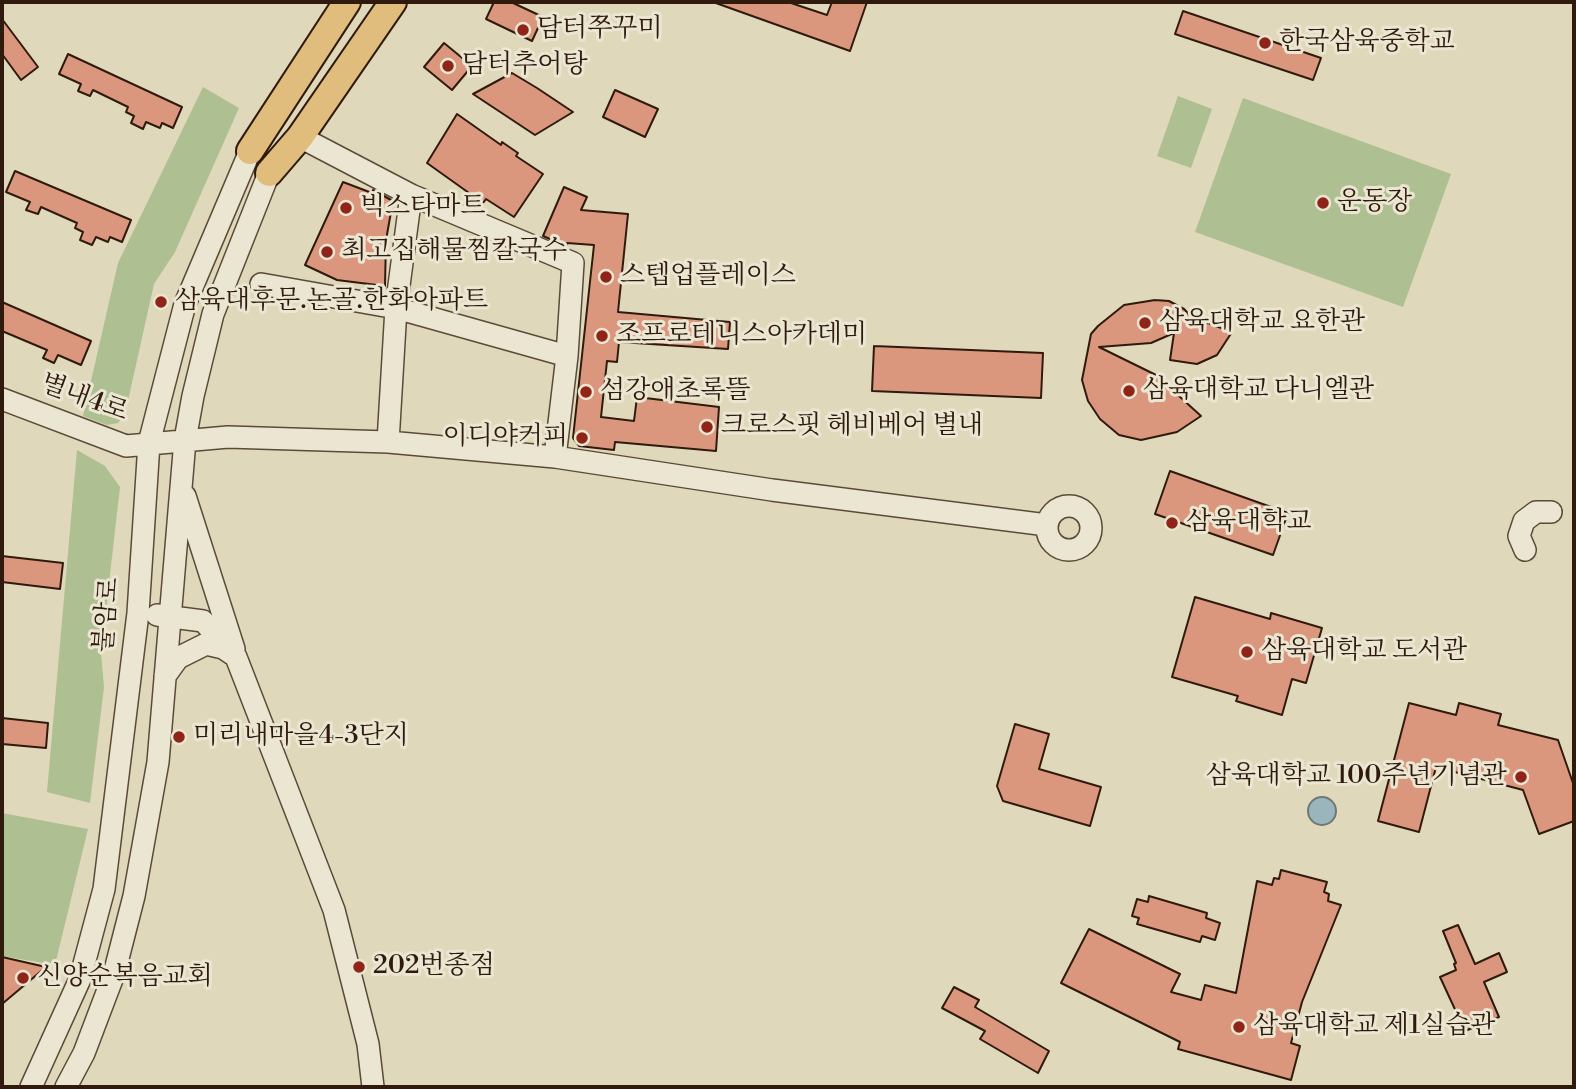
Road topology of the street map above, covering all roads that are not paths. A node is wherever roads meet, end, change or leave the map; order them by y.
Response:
1 (331, 2) edge
2 (347, 2) edge
3 (373, 2) edge
4 (393, 2) edge
5 (300, 137) junction
6 (250, 151) junction
7 (269, 173) junction
8 (411, 195) junction
9 (261, 284) dead end
10 (396, 308) junction
11 (567, 356) junction
12 (2, 399) edge
13 (185, 440) junction
14 (388, 442) junction
15 (149, 443) junction
16 (555, 457) junction
17 (181, 486) junction
18 (1551, 512) dead end
19 (1048, 525) dead end
20 (1525, 550) dead end
21 (138, 613) junction
22 (169, 617) junction
23 (236, 657) junction
24 (165, 676) junction
25 (31, 1087) edge
26 (65, 1087) edge
27 (373, 1087) edge

1 - 6 main road
2 - 6 main road
3 - 7 main road
4 - 5 main road
5 - 7 main road
5 - 8 street
6 - 15 street, 불암로
7 - 13 street
8 - 10 street
8 - 11 street
9 - 10 street
10 - 11 street
10 - 14 street
11 - 16 street
12 - 15 street, 별내4로
13 - 14 street, 별내4로
13 - 15 street, 별내4로
13 - 17 street
14 - 16 street, 별내4로
15 - 21 street, 불암로
16 - 19 street, 별내4로
17 - 22 street
17 - 23 street
18 - 20 street
21 - 22 street
21 - 25 street, 불암로
22 - 23 street
22 - 24 street
23 - 24 street
23 - 27 street
24 - 26 street

